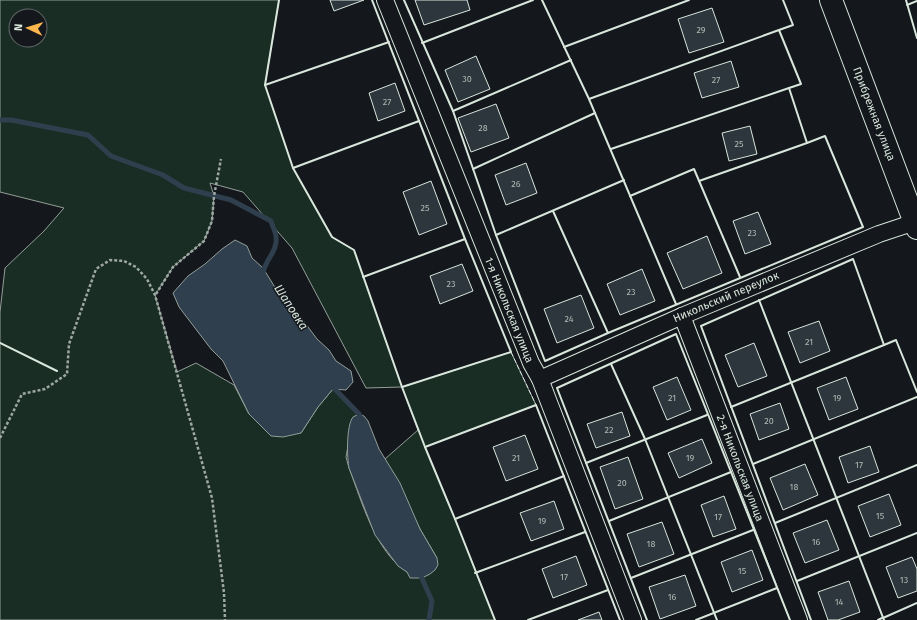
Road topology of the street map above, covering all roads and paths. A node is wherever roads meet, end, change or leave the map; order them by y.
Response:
1 (385, 0) edge
2 (830, 0) edge
3 (221, 160) dead end
4 (916, 225) edge
5 (155, 295) junction
6 (682, 316) junction
7 (540, 379) junction
8 (0, 438) edge
9 (225, 620) edge
10 (633, 620) edge
11 (799, 620) edge

1 - 7 street, 1-я Никольская улица
2 - 4 street, Прибрежная улица
3 - 5 path
4 - 6 street, Никольский переулок
5 - 8 path
5 - 9 path
6 - 7 street, Никольский переулок
6 - 11 street, 2-я Никольская улица
7 - 10 street, 1-я Никольская улица

